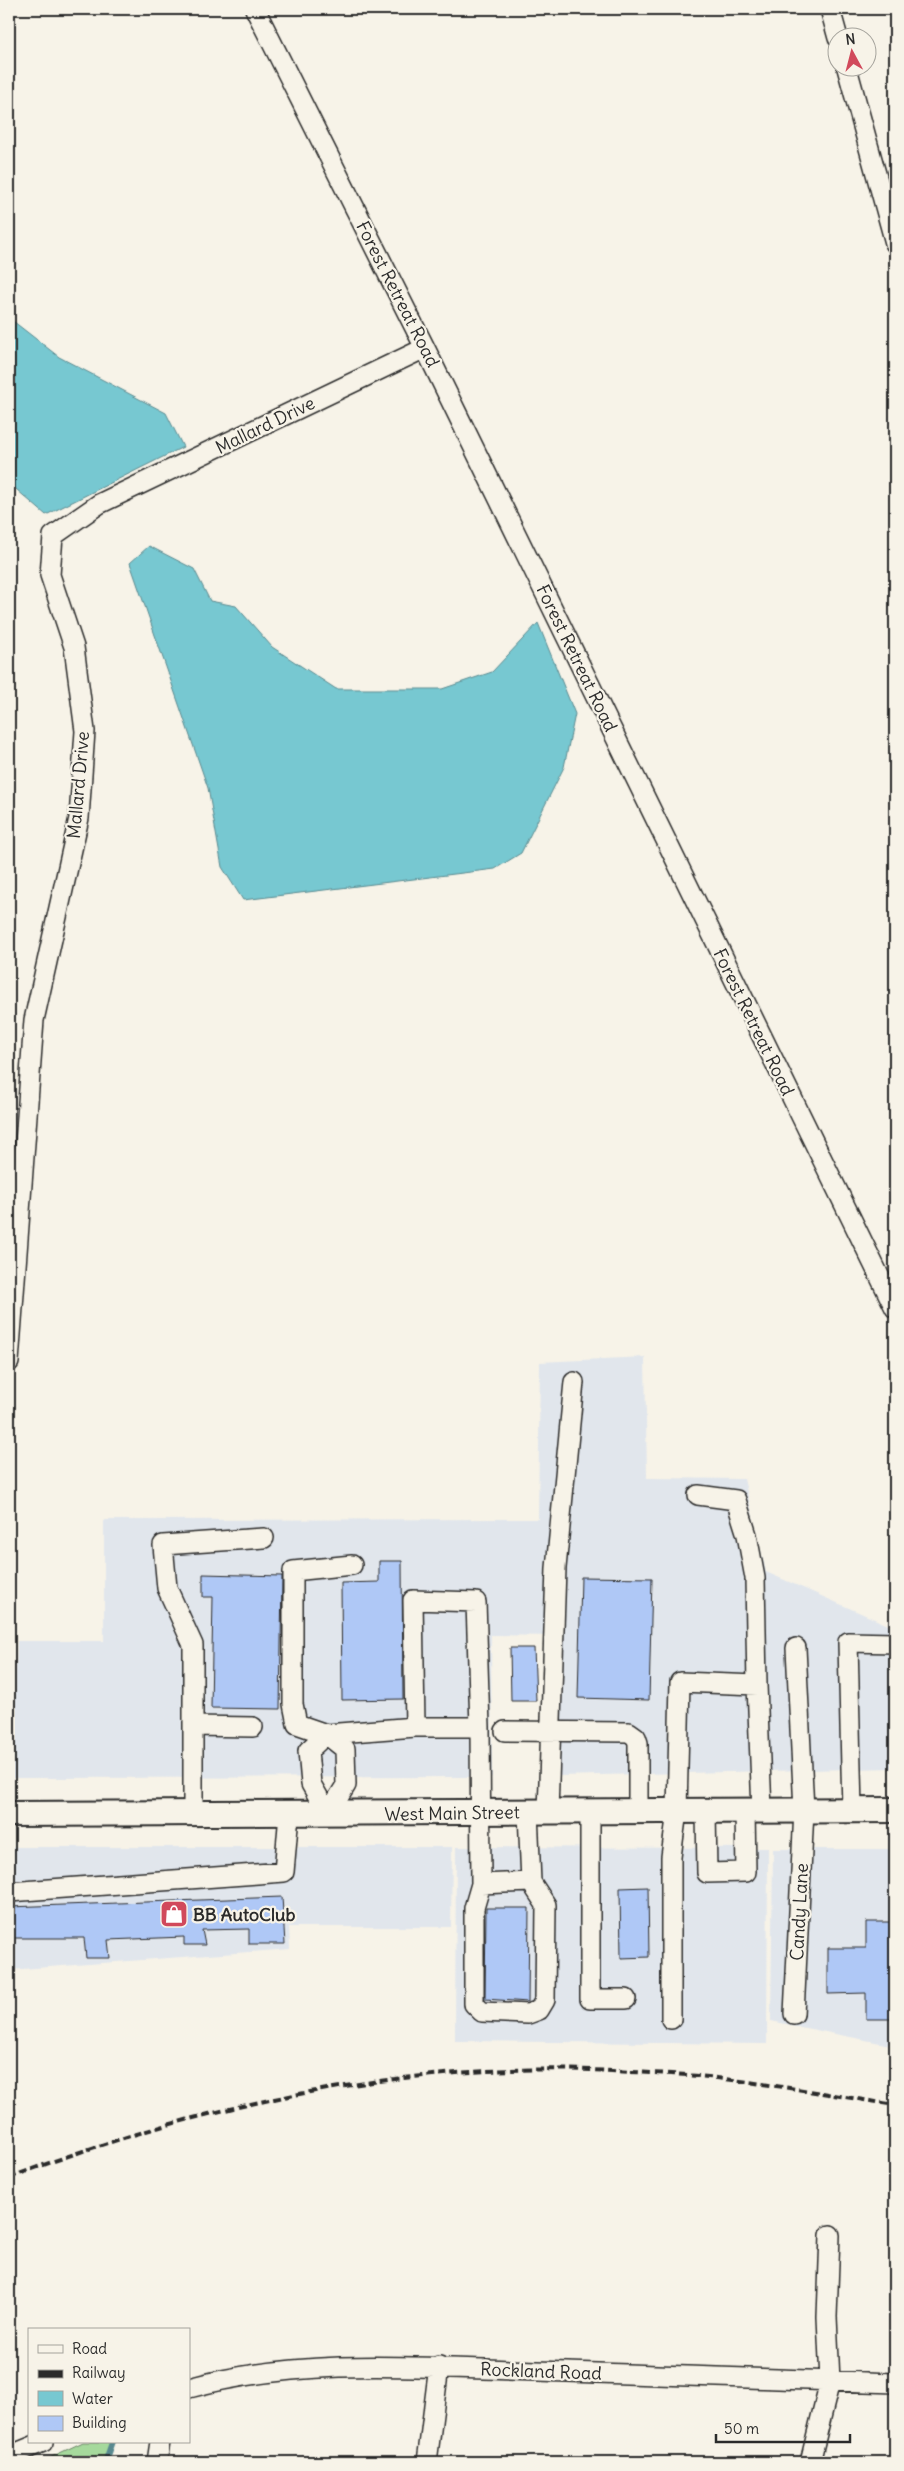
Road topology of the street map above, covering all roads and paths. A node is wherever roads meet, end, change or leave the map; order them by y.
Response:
1 (255, 9) edge
2 (830, 9) edge
3 (835, 28) edge
4 (850, 78) edge
5 (895, 243) edge
6 (425, 348) junction
7 (895, 1308) edge
8 (9, 1362) edge
9 (574, 1382) dead end
10 (698, 1495) dead end
11 (264, 1538) dead end
12 (352, 1564) dead end
13 (895, 1643) edge
14 (796, 1648) dead end
15 (757, 1685) junction
16 (193, 1726) junction
17 (253, 1727) dead end
18 (415, 1727) junction
19 (480, 1728) junction
20 (505, 1731) dead end
21 (550, 1732) junction
22 (326, 1734) junction
23 (804, 1810) junction
24 (852, 1810) junction
25 (895, 1810) edge
26 (638, 1811) junction
27 (677, 1811) junction
28 (706, 1811) junction
29 (753, 1811) junction
30 (480, 1812) junction
31 (538, 1812) junction
32 (590, 1812) junction
33 (193, 1813) junction
34 (9, 1814) edge
35 (289, 1814) junction
36 (328, 1814) junction
37 (531, 1882) junction
38 (482, 1884) junction
39 (9, 1892) edge
40 (626, 2000) dead end
41 (794, 2014) dead end
42 (671, 2020) dead end
43 (830, 2236) dead end
44 (439, 2366) junction
45 (830, 2381) junction
46 (895, 2383) edge
47 (190, 2388) edge
48 (38, 2444) edge
49 (160, 2444) edge
50 (9, 2456) edge
51 (157, 2462) edge
52 (427, 2462) edge
53 (810, 2462) edge

1 - 6 street, Forest Retreat Road
2 - 3 street
4 - 5 street
6 - 7 street, Forest Retreat Road
6 - 8 street, Mallard Drive
9 - 21 street
10 - 15 street
11 - 16 street
12 - 22 street
13 - 24 street
14 - 23 street, Candy Lane
15 - 27 street
15 - 29 street
16 - 17 street
16 - 33 street
18 - 19 street
18 - 19 street
18 - 22 street
19 - 30 street
20 - 21 street
21 - 26 street
21 - 31 street
22 - 36 street
22 - 36 street
23 - 24 main road, West Main Street
23 - 29 main road, West Main Street
23 - 41 street, Candy Lane
24 - 25 main road, West Main Street
26 - 27 main road, West Main Street
26 - 32 main road, West Main Street
27 - 28 main road, West Main Street
27 - 42 street
28 - 29 main road, West Main Street
28 - 29 street
30 - 31 main road, West Main Street
30 - 36 main road, West Main Street
30 - 38 street
31 - 32 main road, West Main Street
31 - 37 street
32 - 40 street
33 - 34 main road, West Main Street
33 - 35 main road, West Main Street
35 - 36 main road, West Main Street
35 - 39 street
37 - 38 street
37 - 38 street
43 - 45 street
44 - 45 street, Rockland Road
44 - 47 street, Rockland Road
44 - 52 street
45 - 46 street, Rockland Road
45 - 53 street
48 - 50 street
49 - 51 street

